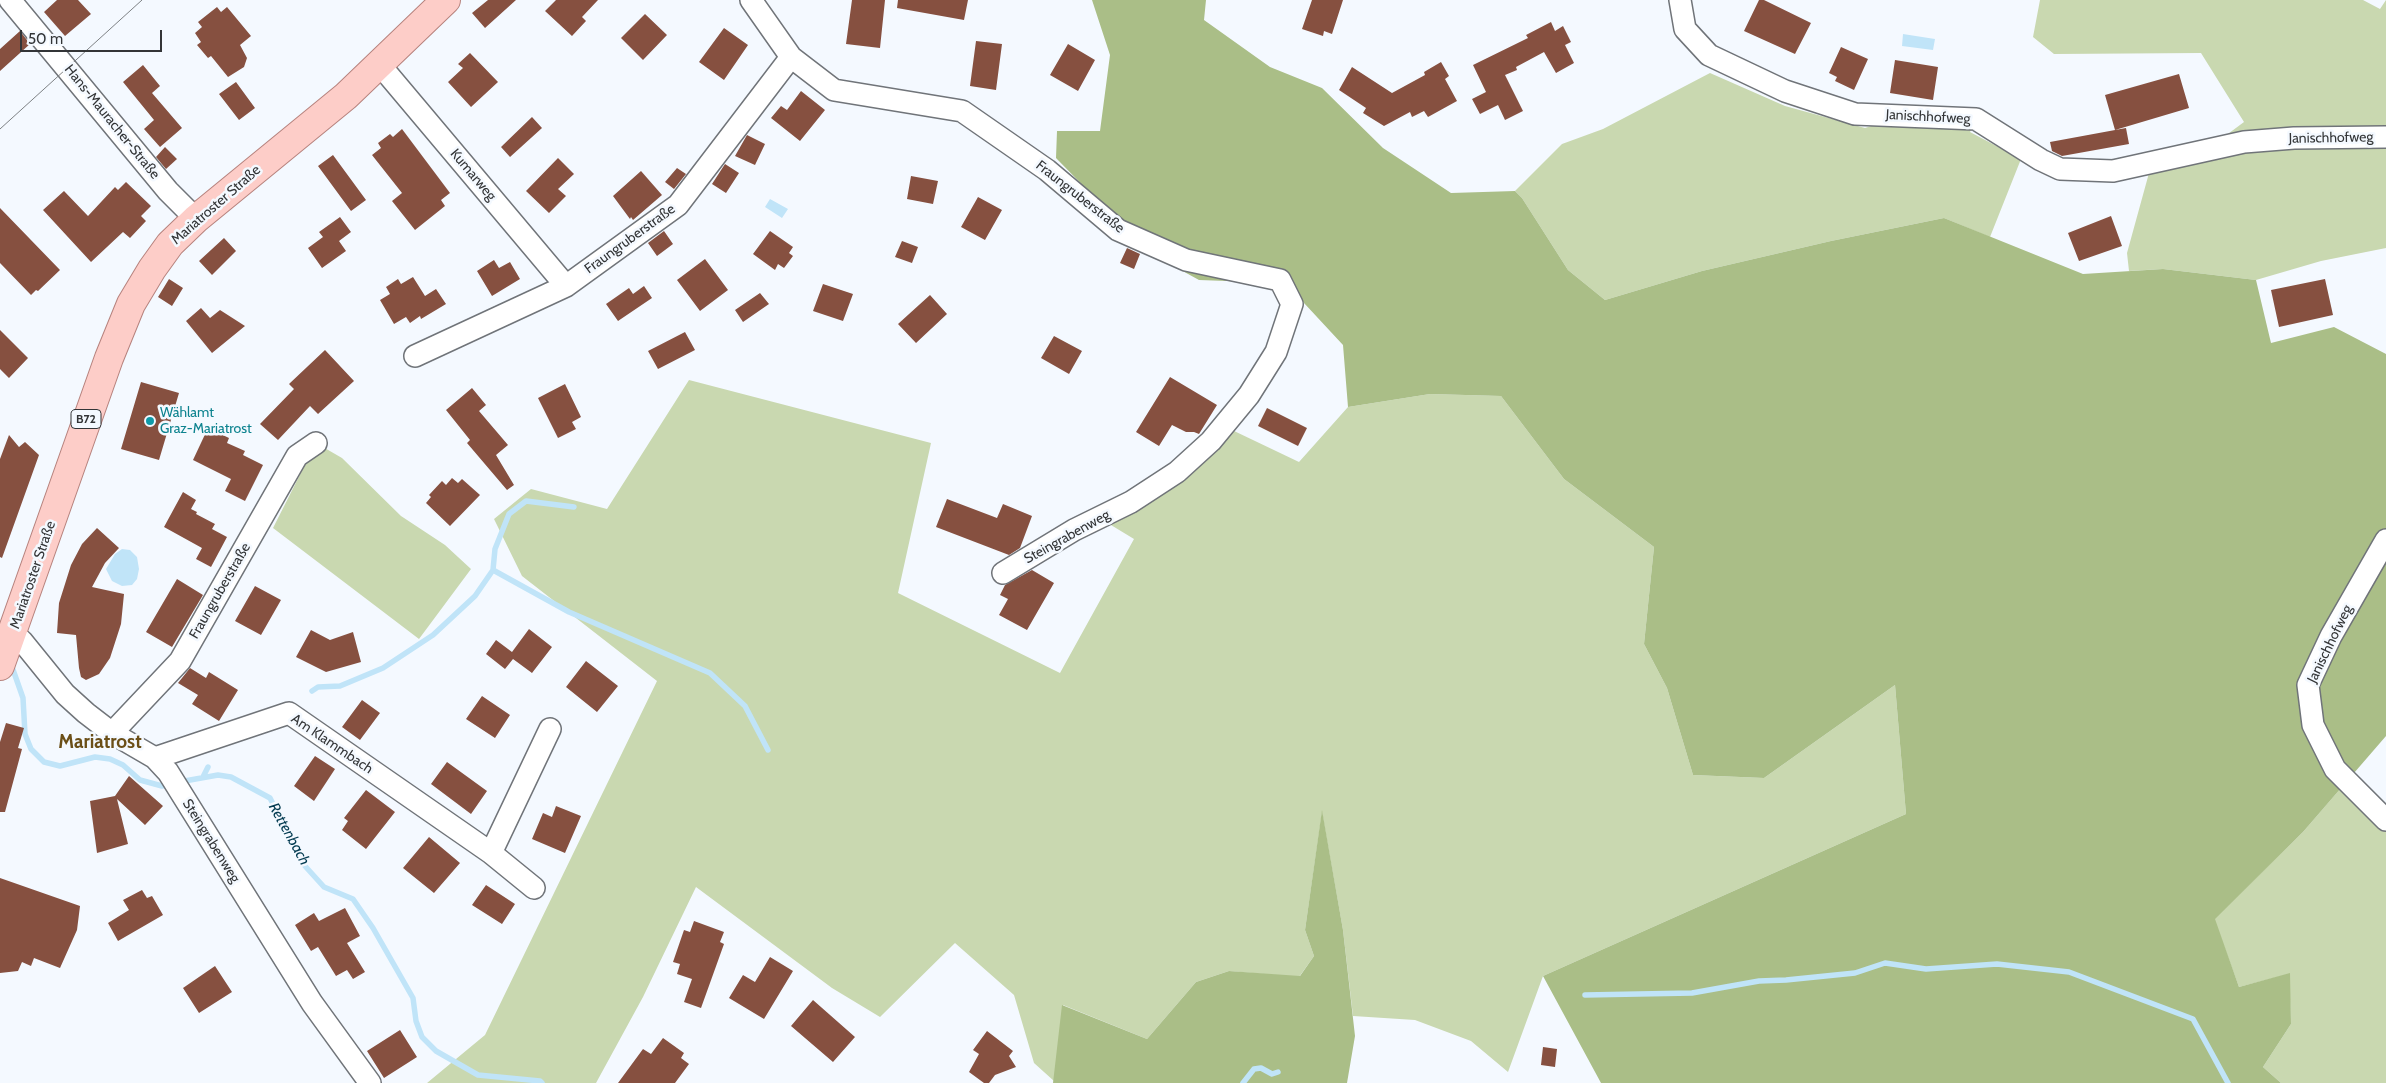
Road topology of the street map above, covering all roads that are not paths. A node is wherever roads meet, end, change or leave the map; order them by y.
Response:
1 (446, 0) edge
2 (750, 0) edge
3 (1680, 0) edge
4 (14, 5) edge
5 (791, 57) junction
6 (380, 65) junction
7 (2386, 137) edge
8 (196, 219) junction
9 (566, 286) junction
10 (415, 356) dead end
11 (316, 443) dead end
12 (1131, 502) joint
13 (2386, 540) edge
14 (1003, 573) dead end
15 (6, 651) edge
16 (550, 728) dead end
17 (112, 733) junction
18 (162, 765) junction
19 (2386, 820) edge
20 (491, 853) junction
21 (534, 888) dead end
22 (370, 1083) edge

1 - 6 main road, Mariatroster Straße / B72
2 - 5 street, Fraungruberstraße
3 - 7 street, Janischhofweg
4 - 8 street, Hans-Mauracher-Straße
5 - 9 street, Fraungruberstraße
5 - 12 street, Fraungruberstraße
6 - 8 main road, Mariatroster Straße / B72
6 - 9 street, Kumarweg
8 - 15 main road, Mariatroster Straße / B72
9 - 10 street, Fraungruberstraße
11 - 17 street, Fraungruberstraße
12 - 14 street, Steingrabenweg
13 - 19 street, Janischhofweg
15 - 17 street
16 - 20 street
17 - 18 street
18 - 20 street, Am Klammbach
18 - 22 street, Steingrabenweg
20 - 21 street, Am Klammbach

